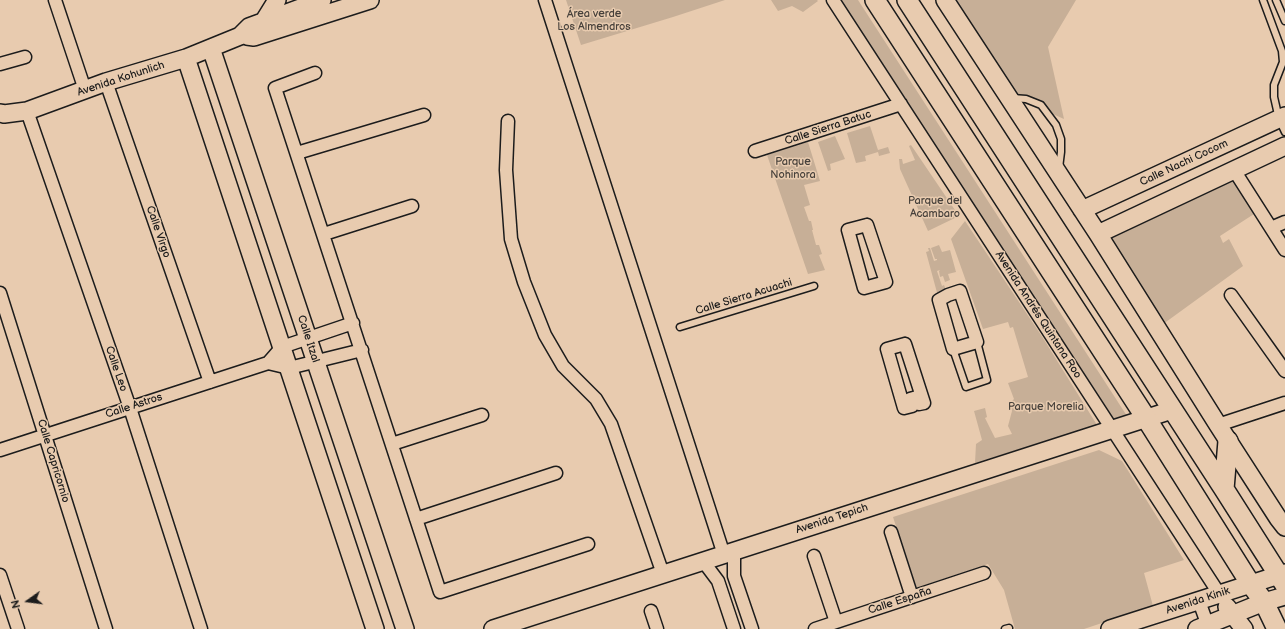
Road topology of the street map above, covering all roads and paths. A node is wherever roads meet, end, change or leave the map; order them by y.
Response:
1 (55, 0) edge
2 (277, 0) edge
3 (322, 0) edge
4 (370, 0) edge
5 (545, 0) edge
6 (833, 0) edge
7 (875, 0) edge
8 (907, 0) edge
9 (919, 0) edge
10 (945, 0) edge
11 (1263, 0) edge
12 (1276, 0) edge
13 (1285, 21) edge
14 (922, 24) junction
15 (265, 27) junction
16 (211, 48) junction
17 (25, 57) dead end
18 (186, 58) junction
19 (0, 64) edge
20 (1283, 71) edge
21 (315, 73) dead end
22 (106, 82) junction
23 (85, 90) junction
24 (1009, 97) junction
25 (900, 104) junction
26 (27, 111) junction
27 (0, 113) edge
28 (424, 115) dead end
29 (508, 121) dead end
30 (1283, 122) edge
31 (1285, 146) edge
32 (755, 152) dead end
33 (297, 153) junction
34 (1234, 170) junction
35 (1059, 174) junction
36 (412, 206) dead end
37 (1082, 210) junction
38 (1285, 222) edge
39 (1271, 228) junction
40 (324, 234) junction
41 (1098, 234) junction
42 (1285, 250) edge
43 (814, 286) dead end
44 (864, 288) joint
45 (0, 293) edge
46 (1231, 295) dead end
47 (353, 323) junction
48 (680, 327) dead end
49 (308, 339) junction
50 (977, 342) junction
51 (282, 347) junction
52 (953, 349) junction
53 (362, 350) junction
54 (315, 362) junction
55 (268, 363) junction
56 (289, 368) junction
57 (1285, 372) edge
58 (210, 382) junction
59 (1285, 403) edge
60 (912, 406) joint
61 (130, 408) junction
62 (1172, 410) junction
63 (482, 415) dead end
64 (1146, 418) junction
65 (1218, 425) junction
66 (1112, 429) junction
67 (46, 435) junction
68 (1228, 441) junction
69 (392, 444) junction
70 (0, 450) edge
71 (556, 472) dead end
72 (1224, 489) junction
73 (416, 519) junction
74 (1285, 527) edge
75 (890, 532) dead end
76 (588, 544) dead end
77 (729, 553) junction
78 (814, 556) dead end
79 (703, 561) junction
80 (984, 573) dead end
81 (663, 574) junction
82 (0, 575) edge
83 (1283, 578) edge
84 (1250, 584) junction
85 (1220, 595) junction
86 (1285, 596) edge
87 (912, 597) junction
88 (1199, 601) junction
89 (1264, 602) junction
90 (651, 611) dead end
91 (1232, 614) junction
92 (836, 622) junction
93 (1205, 628) edge
94 (18, 629) edge
95 (106, 629) edge
96 (200, 629) edge
97 (375, 629) edge
98 (405, 629) edge
99 (493, 629) edge
100 (657, 629) edge
101 (734, 629) edge
102 (752, 629) edge
103 (815, 629) edge
104 (1110, 629) edge
105 (1244, 629) edge
106 (1277, 629) edge

1 - 23 street
2 - 15 street
3 - 15 street, Avenida Kohunlich
4 - 15 street, Avenida Kohunlich
5 - 77 street
6 - 25 street, Avenida Andrés Quintana Roo
7 - 64 main road
8 - 14 main road
9 - 14 main road
10 - 24 street
11 - 20 lane
12 - 13 lane
14 - 62 main road
15 - 16 street, Avenida Kohunlich
16 - 18 street, Avenida Kohunlich
16 - 49 street, Calle Itzal
17 - 19 street
18 - 22 street, Avenida Kohunlich
18 - 51 street
20 - 30 lane
21 - 33 street
22 - 23 street, Avenida Kohunlich
22 - 58 street, Calle Virgo
23 - 26 street, Avenida Kohunlich
24 - 35 street
24 - 35 lane
25 - 32 street, Calle Sierra Batuc
25 - 66 street, Avenida Andrés Quintana Roo
26 - 27 street, Avenida Kohunlich
26 - 61 street, Calle Leo
28 - 33 street
29 - 81 street
30 - 37 street, Calle Nachi Cocom
31 - 34 street
33 - 40 street
34 - 39 street
34 - 41 street
35 - 37 street
36 - 40 street
37 - 41 street
38 - 39 street
39 - 42 street
40 - 47 street
41 - 65 street
43 - 48 lane, Calle Sierra Acuachi
44 - 44 street
45 - 67 street, Calle Capricornio
46 - 57 street
47 - 49 street
47 - 53 street
49 - 51 street
49 - 54 street, Calle Itzal
50 - 52 lane
50 - 52 lane
50 - 52 street
51 - 55 street
51 - 56 street
53 - 54 street
53 - 69 street
54 - 56 street
54 - 98 street, Calle Itzal
55 - 56 street
55 - 58 street, Calle Astros
56 - 97 street
58 - 61 street, Calle Astros
59 - 65 street
60 - 60 street
61 - 67 street, Calle Astros
61 - 96 street, Calle Leo
62 - 64 street, Avenida Tepich
62 - 72 main road
63 - 69 street
64 - 66 street, Avenida Tepich
64 - 84 main road
65 - 68 street
66 - 77 street, Avenida Tepich
66 - 85 street, Avenida Andrés Quintana Roo
67 - 70 street, Calle Astros
67 - 95 street, Calle Capricornio
68 - 72 main road
68 - 74 street
69 - 73 street
71 - 73 street
72 - 83 main road
73 - 76 street
75 - 87 street
77 - 79 street, Avenida Tepich
77 - 102 street
78 - 92 street
79 - 81 street, Avenida Tepich
79 - 101 street
80 - 87 street, Calle España
81 - 99 street, Avenida Tepich
82 - 94 street
83 - 84 street, Avenida Kinik
84 - 85 street, Avenida Kinik
84 - 89 main road
85 - 88 street, Avenida Kinik
85 - 91 street, Avenida Andrés Quintana Roo
86 - 89 street
87 - 92 street, Calle España
88 - 93 street
88 - 104 street, Avenida Kinik
89 - 91 street
89 - 106 main road
90 - 100 street
91 - 93 street
91 - 105 street, Avenida Andrés Quintana Roo
92 - 103 street, Calle España

